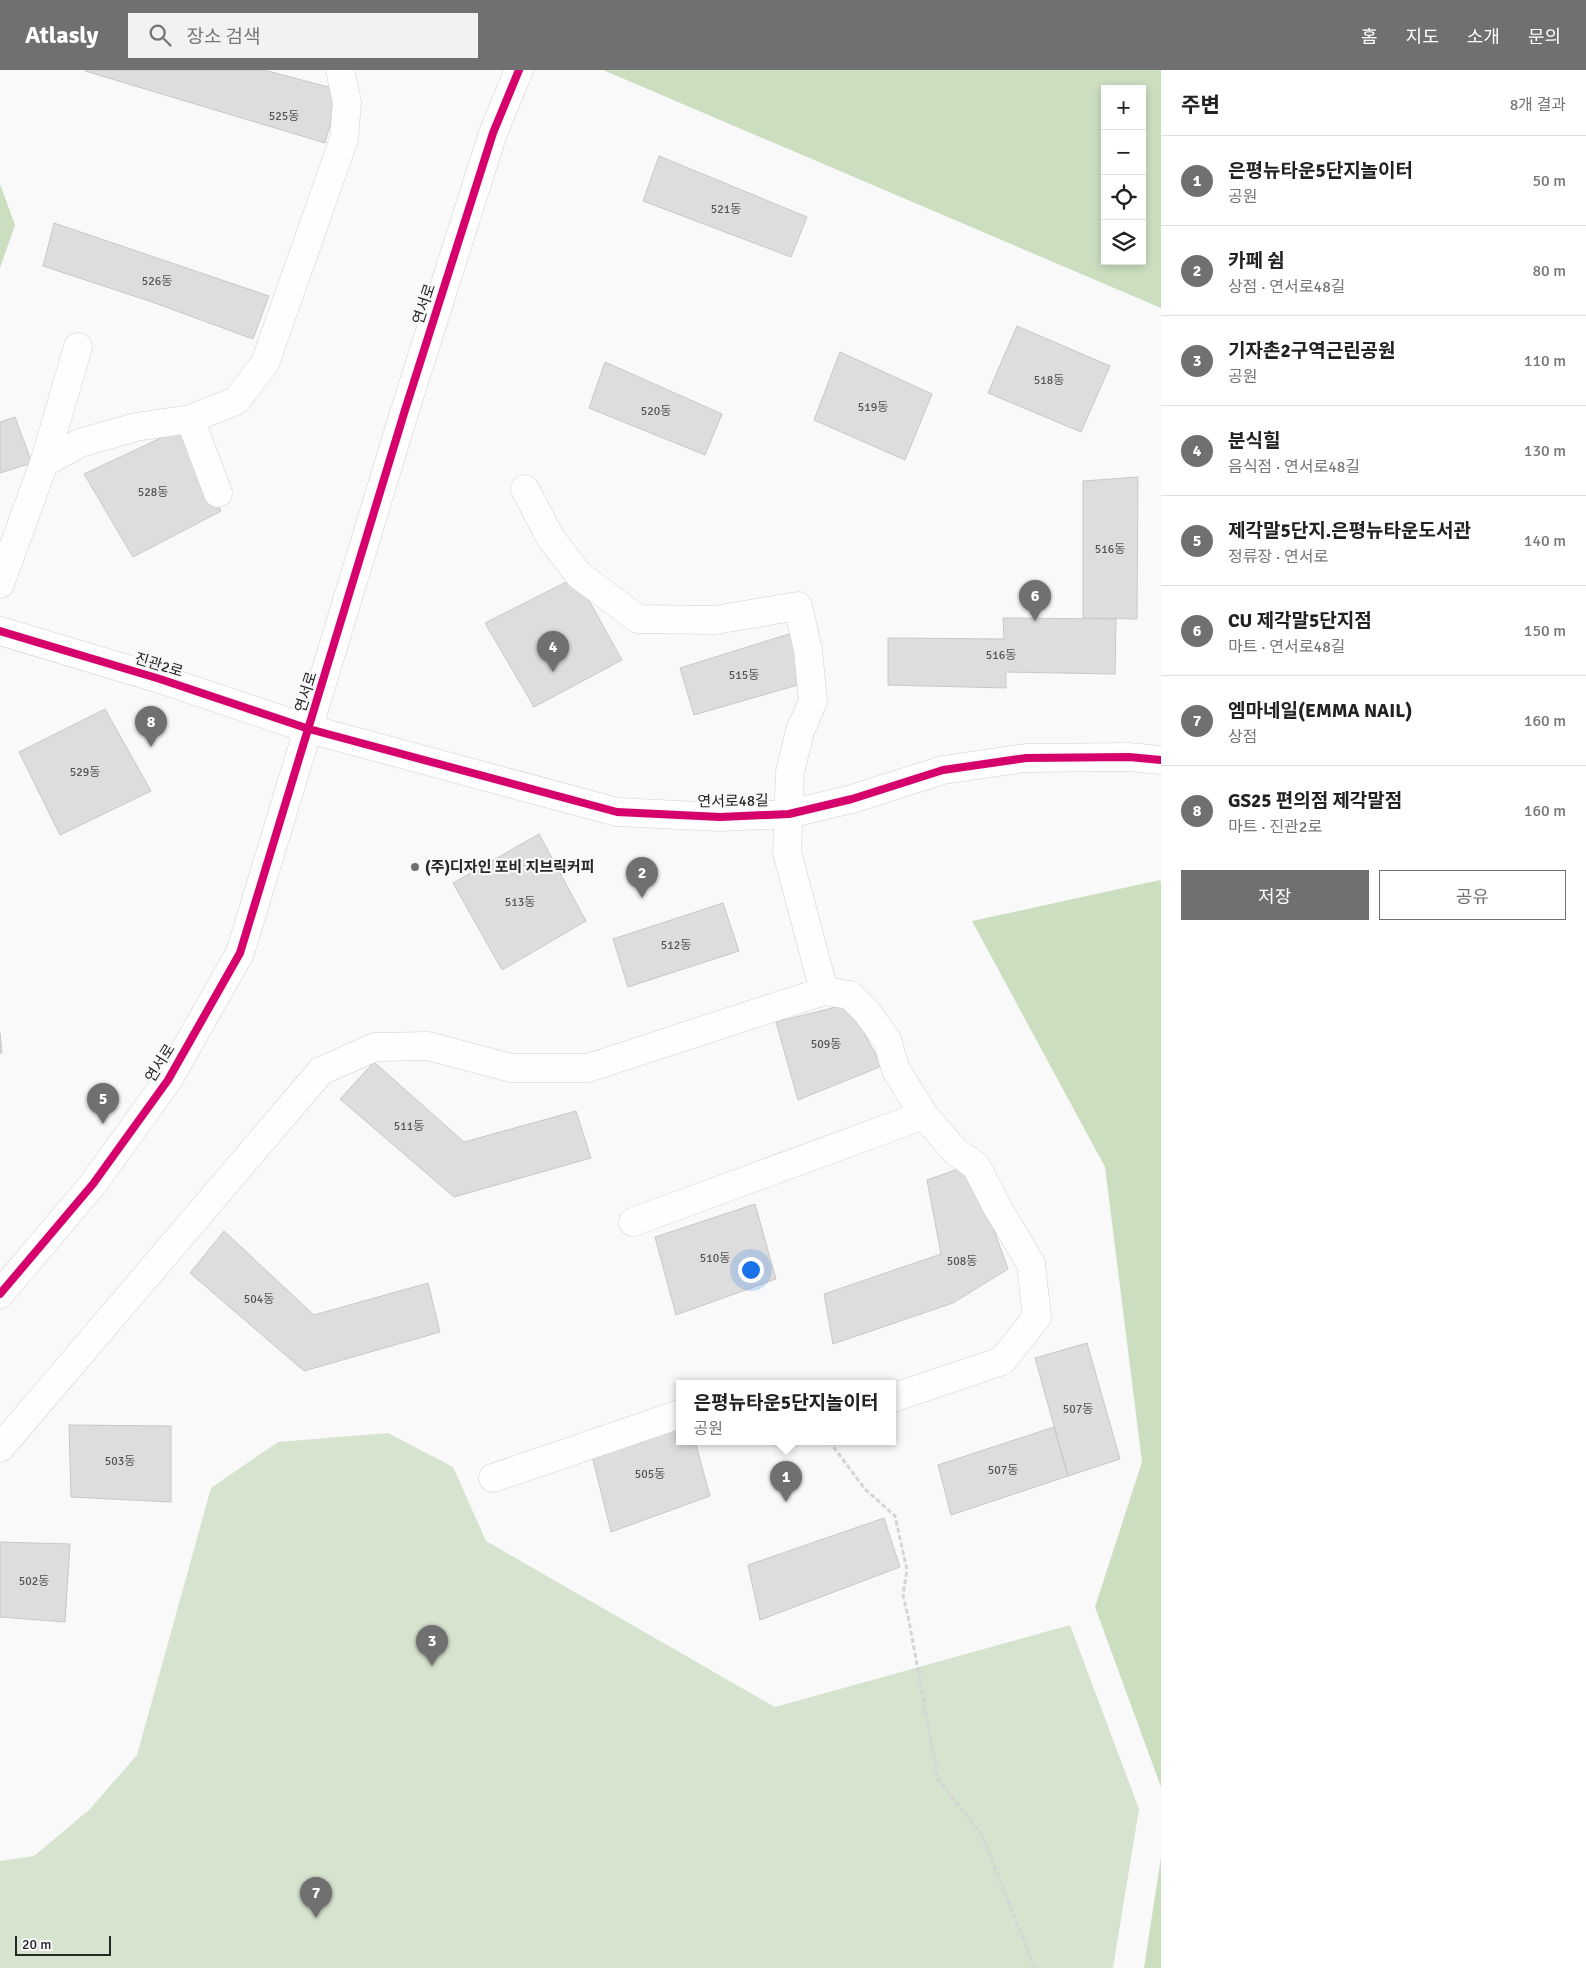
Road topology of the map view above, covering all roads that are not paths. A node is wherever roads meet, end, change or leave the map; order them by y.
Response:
1 (340, 70) edge
2 (519, 70) edge
3 (78, 347) dead end
4 (190, 419) junction
5 (44, 463) junction
6 (526, 489) dead end
7 (218, 493) dead end
8 (0, 584) edge
9 (0, 631) edge
10 (309, 729) junction
11 (1161, 760) edge
12 (789, 814) junction
13 (824, 991) junction
14 (924, 1116) junction
15 (633, 1222) dead end
16 (0, 1294) edge
17 (896, 1397) edge
18 (676, 1415) edge
19 (0, 1448) edge
20 (493, 1478) dead end

1 - 4 main road
2 - 10 main road, 연서로
3 - 5 main road
4 - 5 main road
4 - 7 main road
5 - 8 main road
6 - 12 main road
9 - 10 main road, 진관2로
10 - 12 main road, 연서로48길
10 - 16 main road, 연서로
11 - 12 main road, 연서로48길
12 - 13 main road
13 - 14 main road
13 - 19 main road
14 - 15 main road
14 - 17 main road
18 - 20 main road

